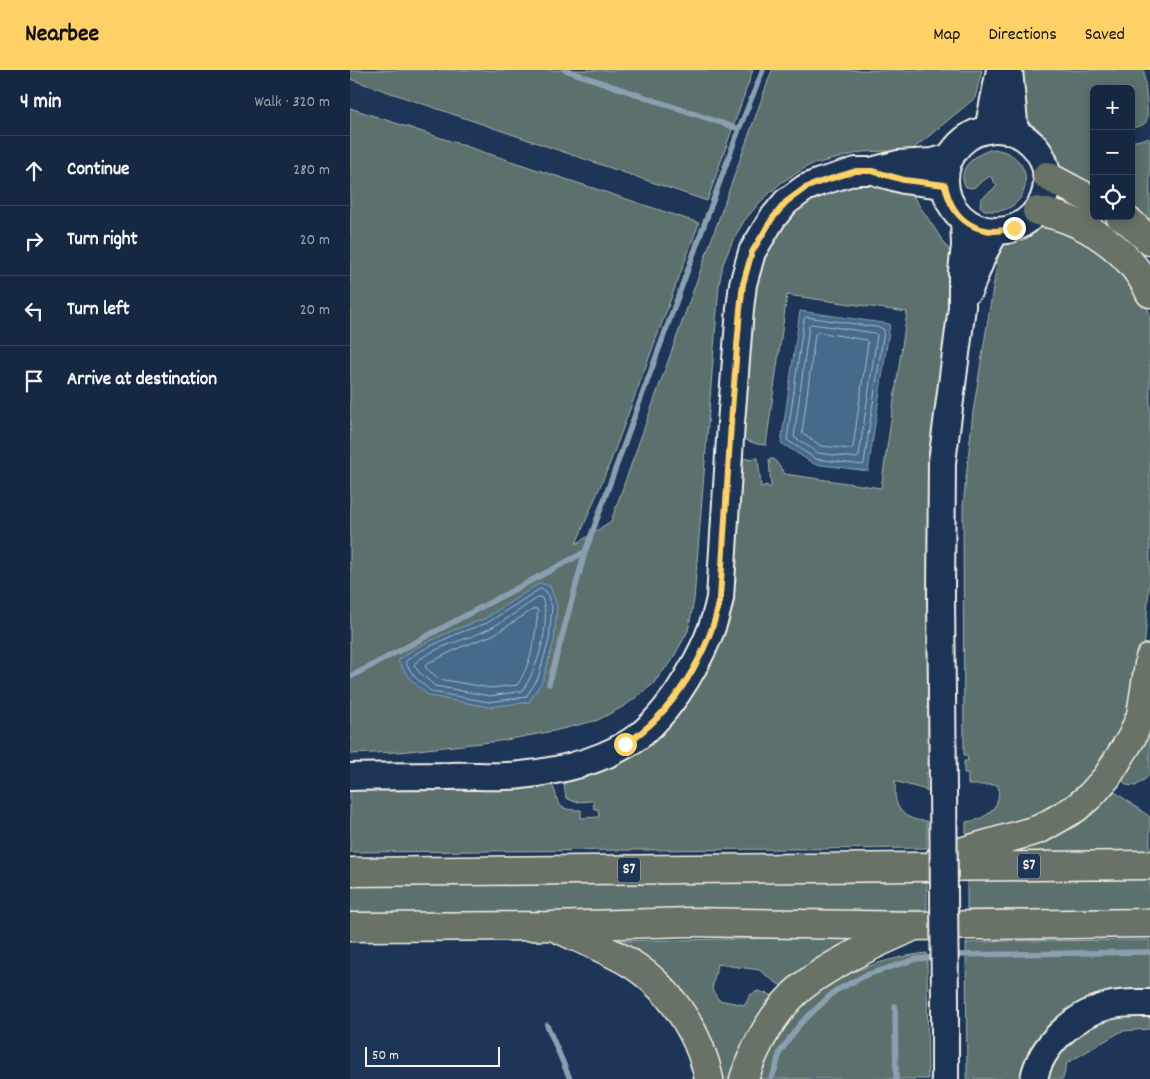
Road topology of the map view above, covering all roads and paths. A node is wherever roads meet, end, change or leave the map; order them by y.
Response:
1 (1000, 70) edge
2 (1008, 70) edge
3 (988, 130) junction
4 (1015, 133) junction
5 (950, 157) junction
6 (872, 171) junction
7 (1047, 176) junction
8 (945, 185) junction
9 (1090, 199) edge
10 (1037, 211) junction
11 (964, 220) junction
12 (1126, 220) edge
13 (995, 232) junction
14 (1150, 241) edge
15 (1150, 293) edge
16 (962, 307) junction
17 (1150, 658) edge
18 (350, 777) edge
19 (1150, 865) edge
20 (908, 867) junction
21 (350, 872) edge
22 (1150, 923) edge
23 (551, 926) junction
24 (915, 926) junction
25 (350, 927) edge
26 (1150, 1003) edge
27 (709, 1079) edge
28 (744, 1079) edge
29 (945, 1079) edge
30 (1034, 1079) edge

1 - 3 street
2 - 4 street
3 - 4 street
3 - 5 street
4 - 7 street
5 - 6 street
5 - 8 street
6 - 8 street
6 - 18 street
7 - 9 highway
7 - 10 street
8 - 11 street
10 - 13 street
10 - 15 highway
11 - 13 street
11 - 16 street
12 - 14 highway
13 - 16 street
16 - 29 street, bridge
17 - 20 highway
19 - 20 highway, S7
20 - 21 highway, S7
22 - 24 highway
23 - 24 highway
23 - 25 highway
23 - 27 highway
24 - 28 highway
26 - 30 street

